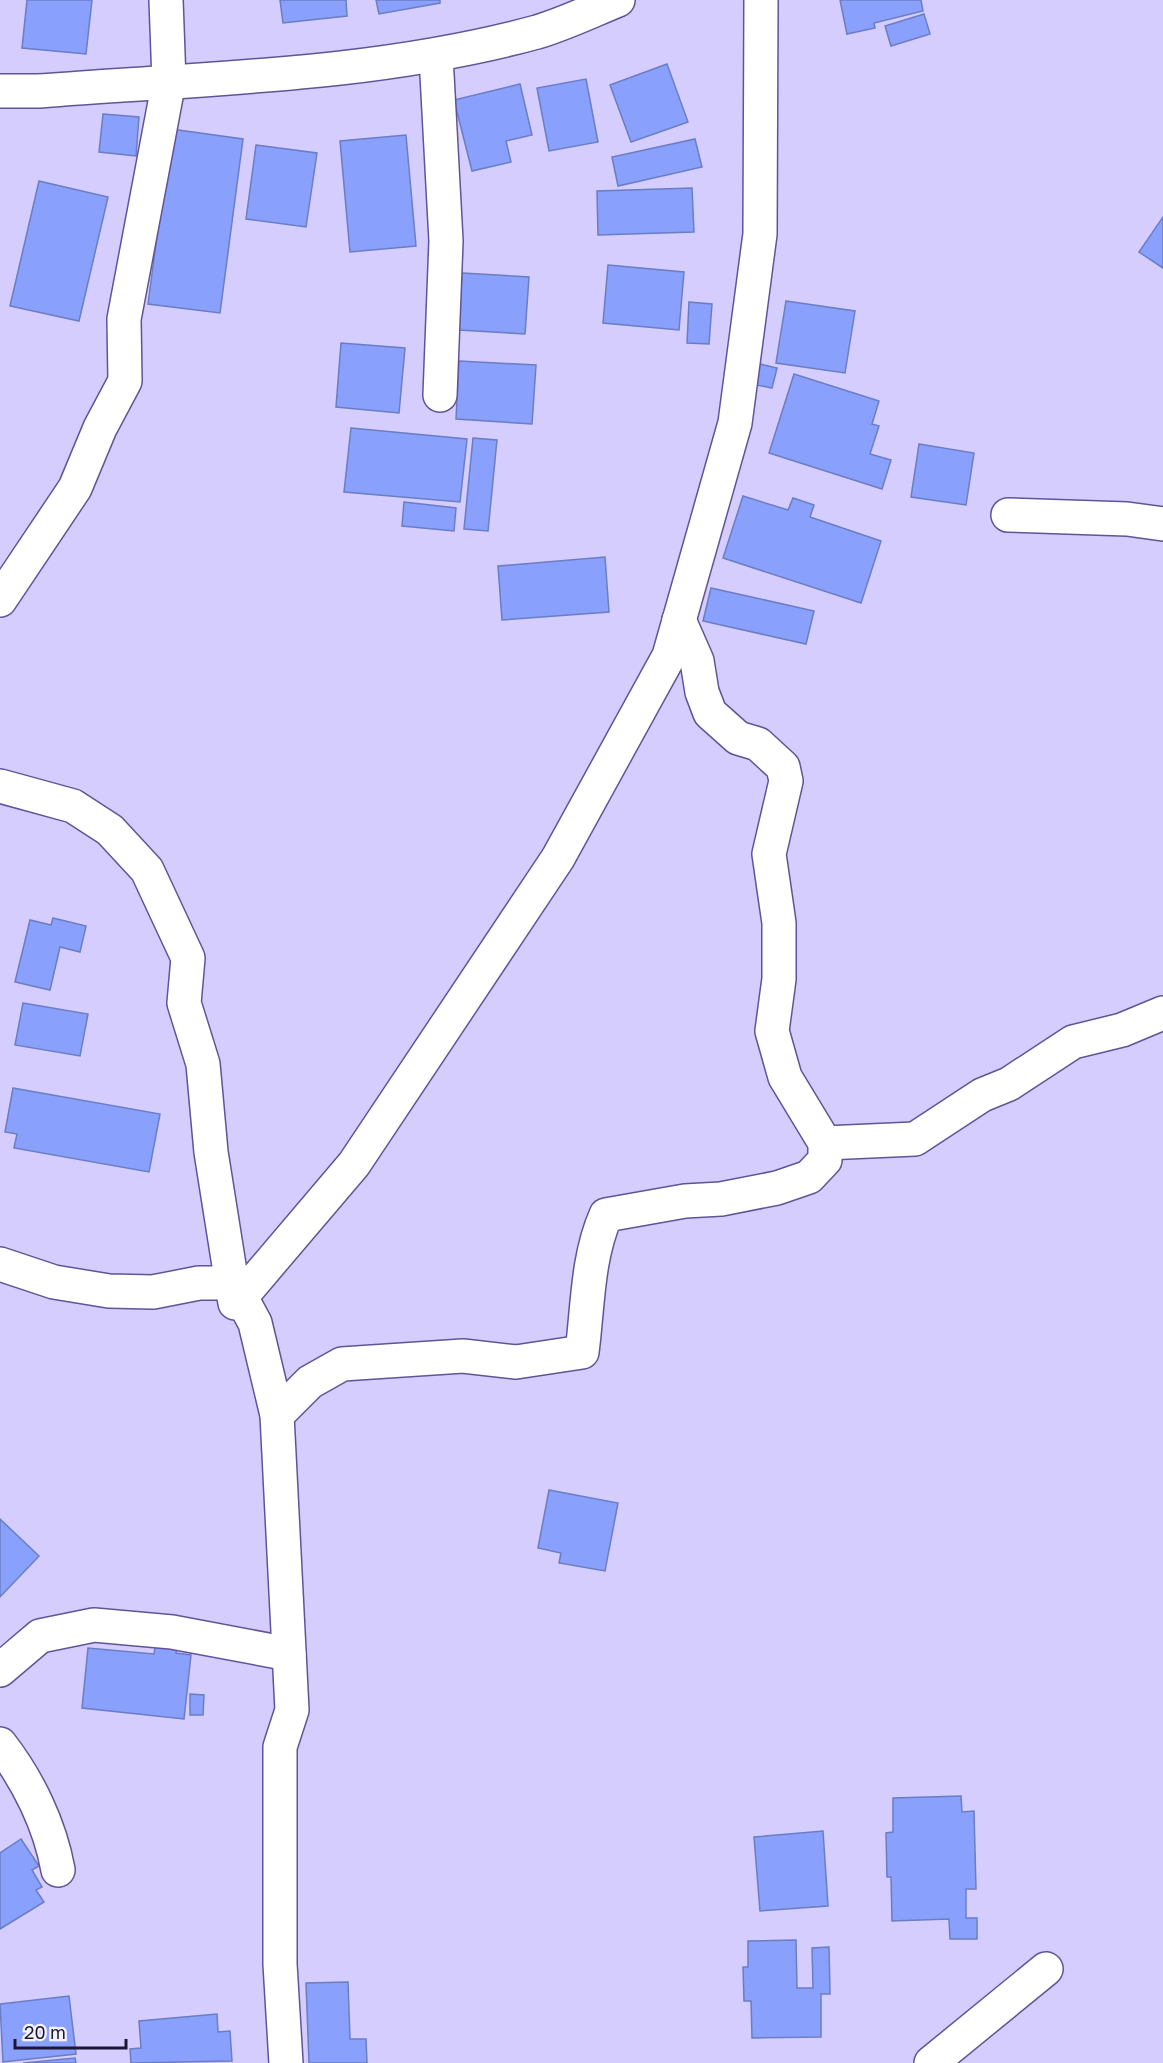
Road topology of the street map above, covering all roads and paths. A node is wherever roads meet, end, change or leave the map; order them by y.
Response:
1 (166, 0) edge
2 (618, 0) edge
3 (761, 0) edge
4 (436, 56) junction
5 (169, 81) junction
6 (0, 91) edge
7 (440, 395) dead end
8 (1008, 515) dead end
9 (1163, 524) edge
10 (0, 600) edge
11 (679, 620) junction
12 (0, 786) edge
13 (1163, 1013) edge
14 (825, 1143) junction
15 (0, 1264) edge
16 (242, 1297) junction
17 (277, 1415) junction
18 (283, 1566) dead end
19 (289, 1654) junction
20 (0, 1670) edge
21 (0, 1744) edge
22 (58, 1870) dead end
23 (1046, 1969) dead end
24 (286, 2063) edge
25 (931, 2063) edge

1 - 5 street
2 - 4 street
3 - 11 street
4 - 5 street
4 - 7 street
5 - 6 street
5 - 10 street
8 - 9 street
11 - 14 street
11 - 16 street
12 - 17 street
13 - 14 street
14 - 17 street
15 - 16 street
16 - 17 street
17 - 18 street
17 - 19 street
19 - 20 street
19 - 24 street
21 - 22 street
23 - 25 street

